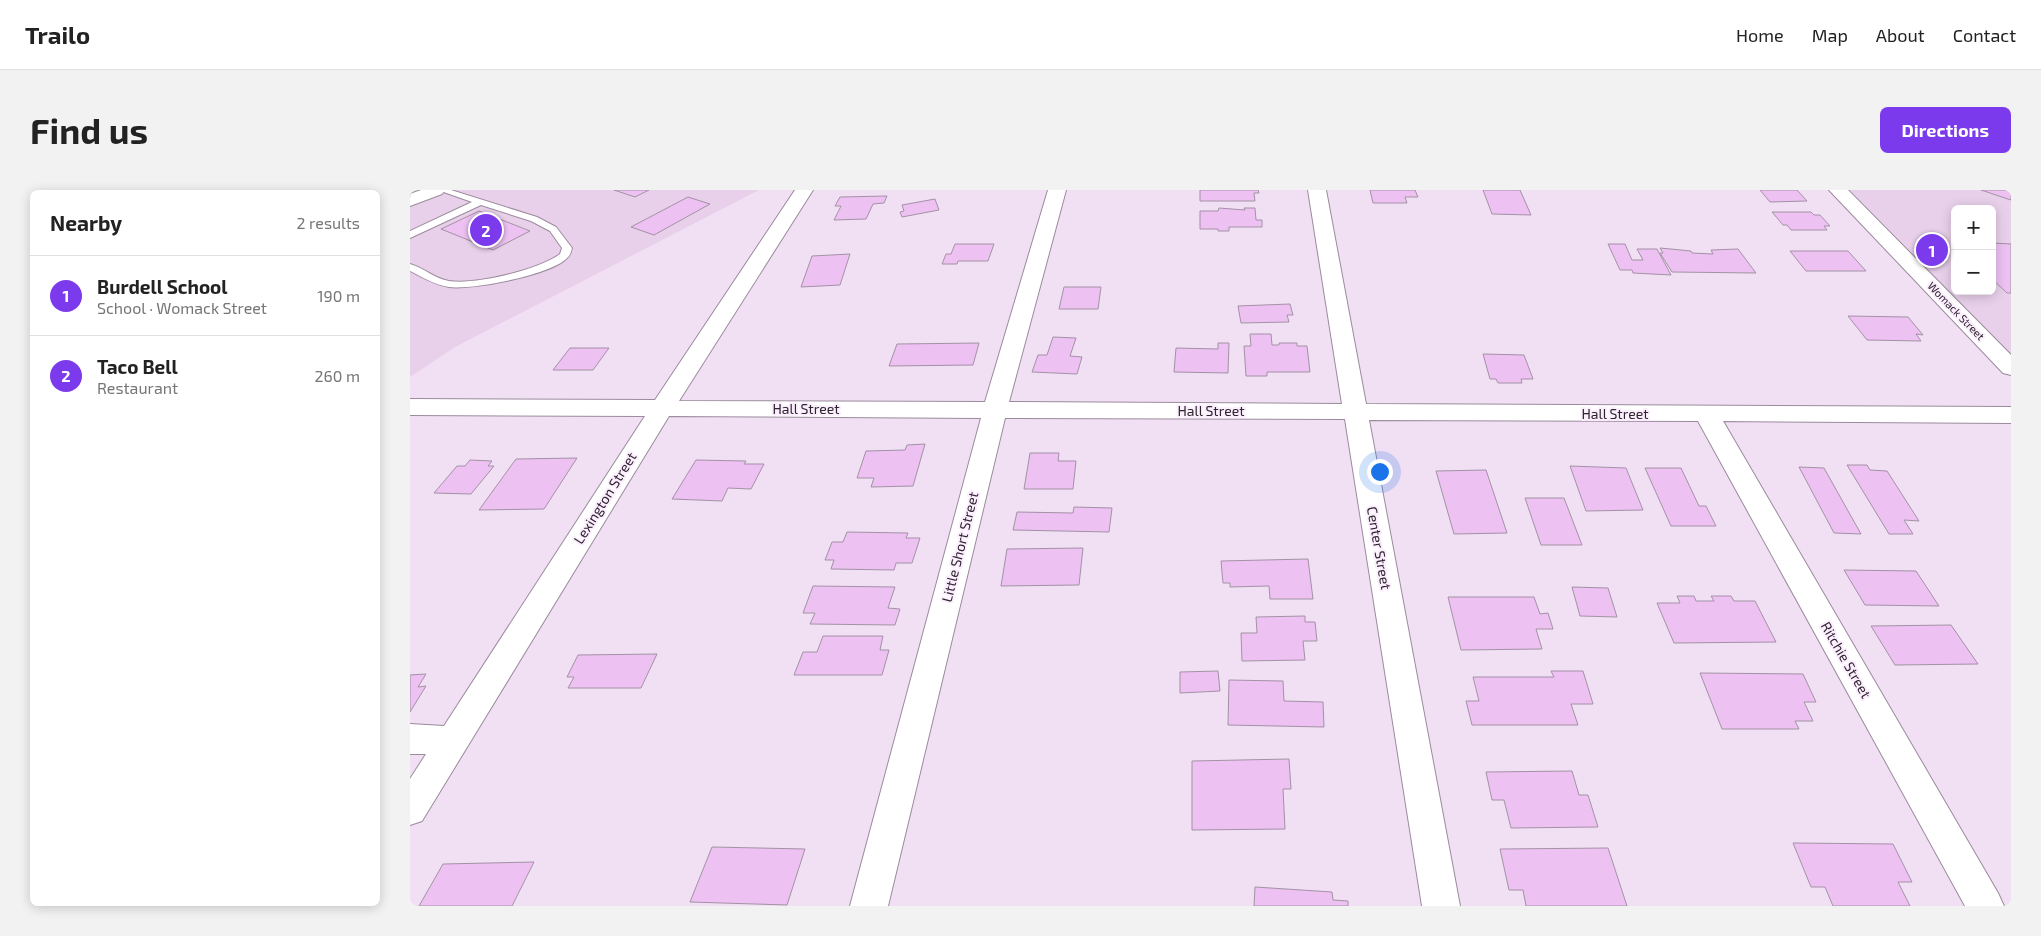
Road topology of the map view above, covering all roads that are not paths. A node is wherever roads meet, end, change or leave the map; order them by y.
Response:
1 (436, 190) edge
2 (442, 190) edge
3 (804, 190) edge
4 (1057, 190) edge
5 (1317, 190) edge
6 (1838, 190) edge
7 (410, 201) edge
8 (480, 202) junction
9 (410, 235) edge
10 (410, 267) edge
11 (2011, 368) edge
12 (410, 407) edge
13 (662, 408) junction
14 (995, 410) junction
15 (1356, 412) junction
16 (1707, 414) junction
17 (2011, 415) edge
18 (410, 739) edge
19 (452, 741) junction
20 (410, 809) edge
21 (869, 906) edge
22 (1441, 906) edge
23 (1985, 906) edge

1 - 7 main road
2 - 8 lane
3 - 13 main road, Lexington Street
4 - 14 main road, Little Short Street
5 - 15 main road, Center Street
6 - 11 main road, Womack Street
8 - 9 lane
8 - 10 lane
12 - 13 main road, Hall Street
13 - 14 main road, Hall Street
13 - 19 main road, Lexington Street
14 - 15 main road, Hall Street
14 - 21 main road, Little Short Street
15 - 16 main road, Hall Street
15 - 22 main road, Center Street
16 - 17 main road, Hall Street
16 - 23 main road, Ritchie Street
18 - 19 main road
19 - 20 main road, Lexington Street

